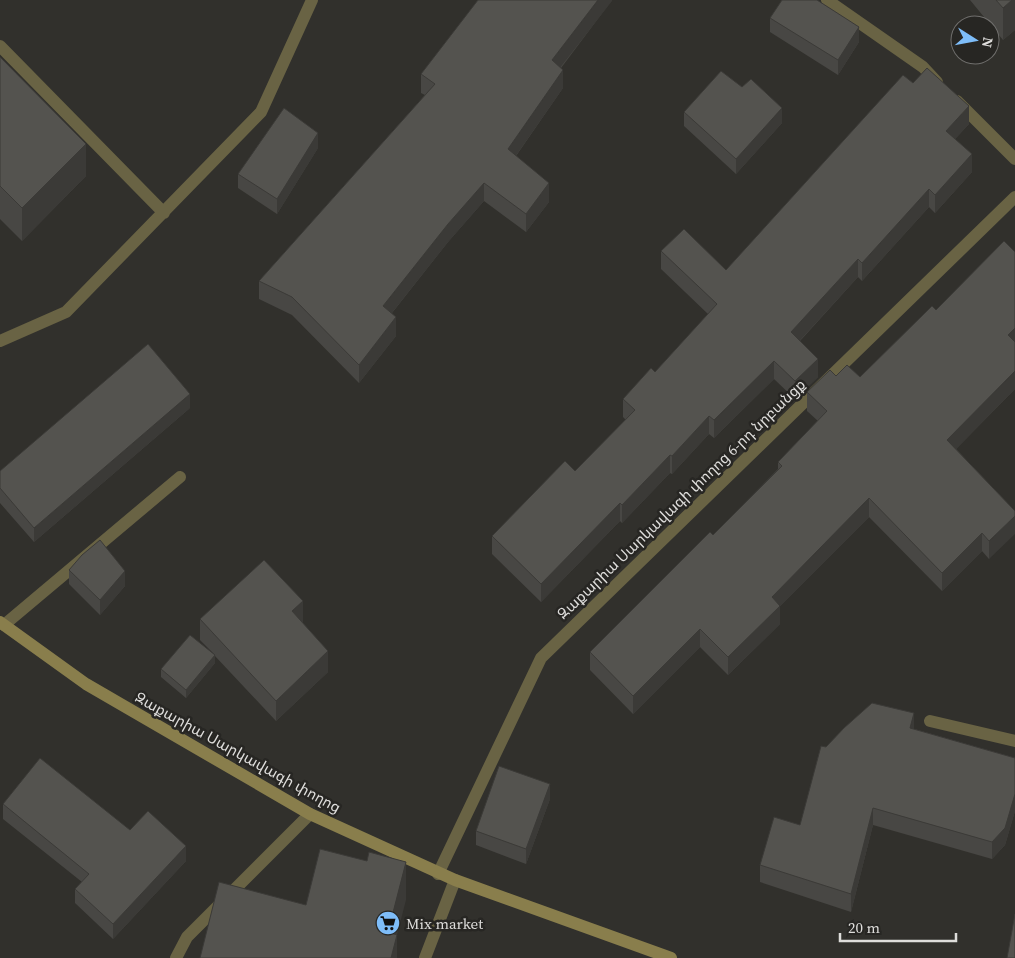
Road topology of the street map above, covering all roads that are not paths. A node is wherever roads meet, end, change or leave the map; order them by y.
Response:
1 (312, 0) edge
2 (827, 0) edge
3 (0, 46) edge
4 (1015, 159) edge
5 (1015, 197) edge
6 (164, 213) junction
7 (0, 341) edge
8 (180, 477) dead end
9 (2, 624) edge
10 (930, 721) dead end
11 (1015, 741) edge
12 (310, 814) junction
13 (438, 874) junction
14 (455, 880) junction
15 (176, 958) edge
16 (424, 958) edge
17 (671, 958) edge

1 - 6 street
2 - 4 street
3 - 6 street
5 - 13 street, Զաքարիա Սարկավագի փողոց 6-րդ նրբանցք
6 - 7 street
8 - 9 street
9 - 12 main road, Զաքարիա Սարկավագի փողոց
10 - 11 street
12 - 13 main road, Զաքարիա Սարկավագի փողոց
12 - 15 street
13 - 14 main road, Զաքարիա Սարկավագի փողոց
14 - 16 street
14 - 17 main road, Զաքարիա Սարկավագի փողոց

